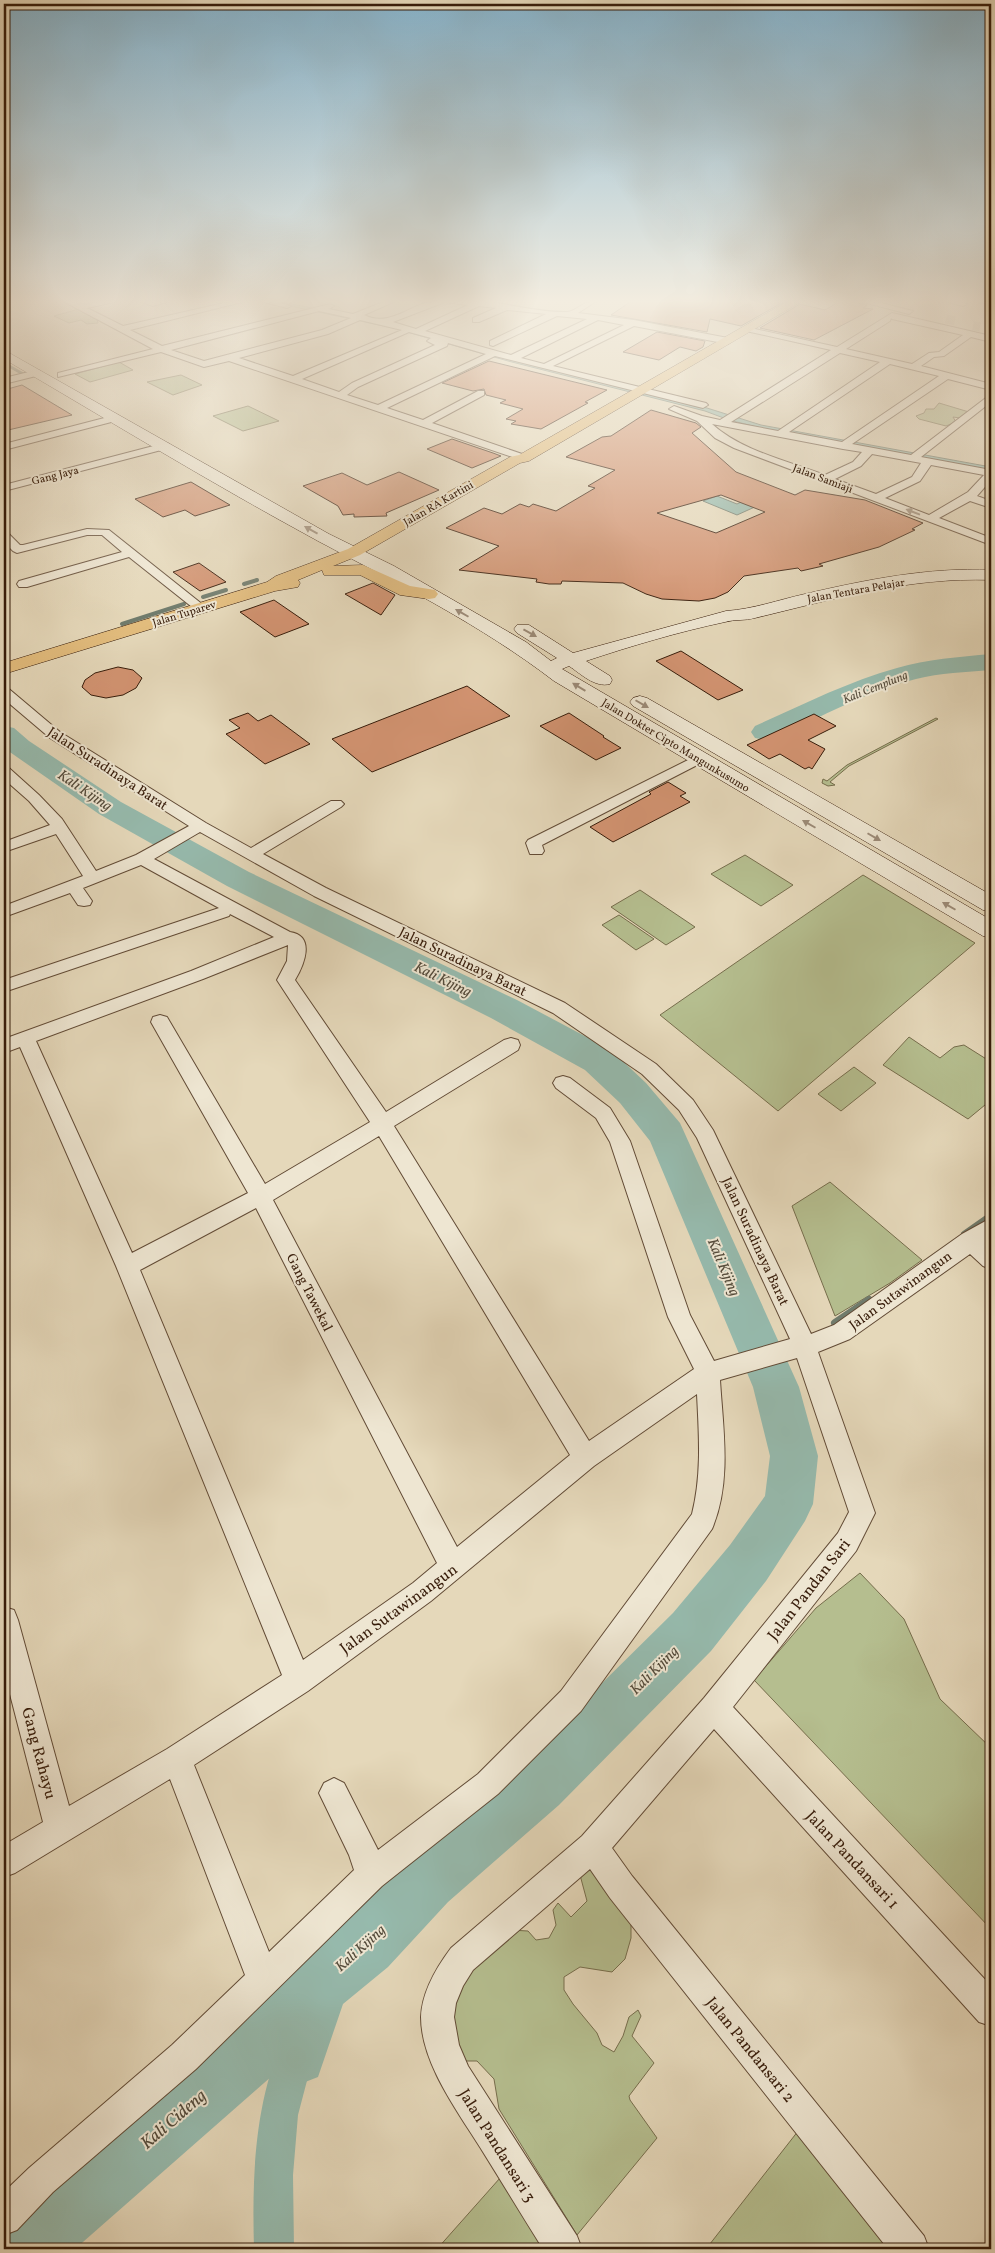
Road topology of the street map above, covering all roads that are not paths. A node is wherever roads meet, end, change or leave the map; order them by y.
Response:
1 (95, 405) edge
2 (115, 405) edge
3 (366, 405) edge
4 (386, 405) edge
5 (458, 405) edge
6 (618, 405) edge
7 (664, 405) edge
8 (752, 405) edge
9 (823, 405) edge
10 (902, 405) edge
11 (981, 405) edge
12 (378, 409) junction
13 (116, 418) junction
14 (700, 419) junction
15 (729, 420) junction
16 (423, 424) junction
17 (752, 429) junction
18 (783, 432) junction
19 (729, 442) junction
20 (846, 444) junction
21 (4, 446) edge
22 (165, 446) junction
23 (868, 450) junction
24 (915, 456) junction
25 (524, 458) junction
26 (928, 462) junction
27 (991, 473) edge
28 (826, 479) junction
29 (60, 485) dead end
30 (4, 488) edge
31 (969, 497) junction
32 (877, 498) junction
33 (4, 500) edge
34 (991, 505) edge
35 (931, 518) junction
36 (4, 535) edge
37 (991, 542) edge
38 (41, 544) junction
39 (367, 551) junction
40 (130, 554) junction
41 (62, 564) junction
42 (991, 568) edge
43 (330, 571) junction
44 (962, 574) junction
45 (991, 576) edge
46 (23, 584) dead end
47 (273, 586) junction
48 (429, 594) junction
49 (201, 608) junction
50 (694, 630) junction
51 (570, 659) junction
52 (548, 668) junction
53 (4, 669) edge
54 (600, 679) junction
55 (4, 692) edge
56 (698, 759) junction
57 (4, 771) edge
58 (11, 786) edge
59 (336, 804) dead end
60 (60, 827) junction
61 (199, 827) junction
62 (4, 847) edge
63 (536, 851) dead end
64 (252, 854) junction
65 (147, 857) junction
66 (92, 877) junction
67 (73, 885) junction
68 (84, 901) dead end
69 (991, 905) edge
70 (4, 912) edge
71 (223, 912) dead end
72 (991, 930) edge
73 (294, 952) junction
74 (4, 986) edge
75 (160, 1022) dead end
76 (26, 1038) junction
77 (511, 1045) dead end
78 (4, 1046) edge
79 (563, 1083) dead end
80 (382, 1123) junction
81 (261, 1197) junction
82 (991, 1227) edge
83 (970, 1240) junction
84 (991, 1260) edge
85 (127, 1266) junction
86 (794, 1347) junction
87 (713, 1372) junction
88 (585, 1458) junction
89 (453, 1567) junction
90 (4, 1620) edge
91 (298, 1681) junction
92 (714, 1708) junction
93 (177, 1759) junction
94 (334, 1793) dead end
95 (60, 1828) junction
96 (593, 1846) junction
97 (4, 1862) edge
98 (371, 1876) junction
99 (263, 1979) junction
100 (991, 2010) edge
101 (4, 2217) edge
102 (564, 2249) edge
103 (911, 2249) edge

1 - 13 main road
2 - 39 main road
3 - 12 street
4 - 12 street
5 - 16 street
6 - 25 main road, Jalan RA Kartini
7 - 14 street, Jalan Samiaji
8 - 15 street
9 - 18 street
10 - 20 street
11 - 24 street
12 - 16 street
13 - 21 street
13 - 22 main road
14 - 15 street
14 - 19 street, Jalan Samiaji
15 - 17 street
16 - 25 street
17 - 18 street
17 - 19 street
18 - 20 street
19 - 28 street, Jalan Samiaji
20 - 23 street
22 - 30 street, Gang Jaya
39 -> 22 main road
23 - 24 street
23 - 28 street
24 - 26 street
25 - 39 main road, Jalan RA Kartini
26 - 27 street
26 - 32 street
27 - 31 street
28 - 32 street, Jalan Samiaji
29 - 33 street
31 - 34 street
31 - 35 street
35 -> 32 street, Jalan Samiaji
35 - 37 street, Jalan Samiaji
36 - 38 street
38 - 40 street
38 - 41 street
39 - 43 main road, Jalan Tuparev
39 - 47 main road
39 - 48 main road, Jalan Dokter Cipto Mangunkusumo
39 -> 51 main road, Jalan Dokter Cipto Mangunkusumo
40 - 41 street
40 - 49 street
41 - 46 street
42 - 44 main road, Jalan Tentara Pelajar
43 - 47 main road, Jalan Tuparev
43 - 48 main road
44 - 45 main road, Jalan Tentara Pelajar
44 - 50 main road, Jalan Tentara Pelajar
47 - 49 main road, Jalan Tuparev
52 -> 48 main road, Jalan Dokter Cipto Mangunkusumo
49 - 53 main road, Jalan Tuparev
50 - 51 main road, Jalan Tentara Pelajar
50 - 54 main road, Jalan Tentara Pelajar
51 - 52 main road, Jalan Tentara Pelajar
51 - 54 main road, Jalan Dokter Cipto Mangunkusumo
56 -> 52 main road, Jalan Dokter Cipto Mangunkusumo
54 -> 69 main road, Jalan Dokter Cipto Mangunkusumo
55 - 61 street, Jalan Suradinaya Barat
56 - 63 street
72 -> 56 main road, Jalan Dokter Cipto Mangunkusumo
57 - 58 street
58 - 60 street
59 - 64 street
60 - 62 street
60 - 66 street
61 - 64 street, Jalan Suradinaya Barat
61 - 65 street
64 - 86 street, Jalan Suradinaya Barat
65 - 66 street
65 - 73 street
66 - 67 street
67 - 68 street
67 - 70 street
71 - 74 street
73 - 76 street
73 - 80 street
75 - 81 street, Gang Tawekal
76 - 78 street
76 - 85 street
77 - 80 street
79 - 87 street
80 - 81 street
80 - 88 street
81 - 85 street
81 - 89 street, Gang Tawekal
82 - 83 street, Jalan Sutawinangun
83 - 84 street
83 - 86 street, Jalan Sutawinangun
85 - 91 street
86 - 87 street, Jalan Sutawinangun
86 - 92 street, Jalan Pandan Sari
87 - 88 street, Jalan Sutawinangun
87 - 98 street
88 - 89 street, Jalan Sutawinangun
89 - 91 street, Jalan Sutawinangun
90 - 95 street, Gang Rahayu
91 - 93 street, Jalan Sutawinangun
92 - 96 street, Jalan Pandan Sari
92 - 100 street, Jalan Pandansari 1
93 - 95 street, Jalan Sutawinangun
93 - 99 street
94 - 98 street
95 - 97 street, Jalan Sutawinangun
96 - 102 street, Jalan Pandansari 3
96 - 103 street, Jalan Pandansari 2
98 - 99 street
99 - 101 street

